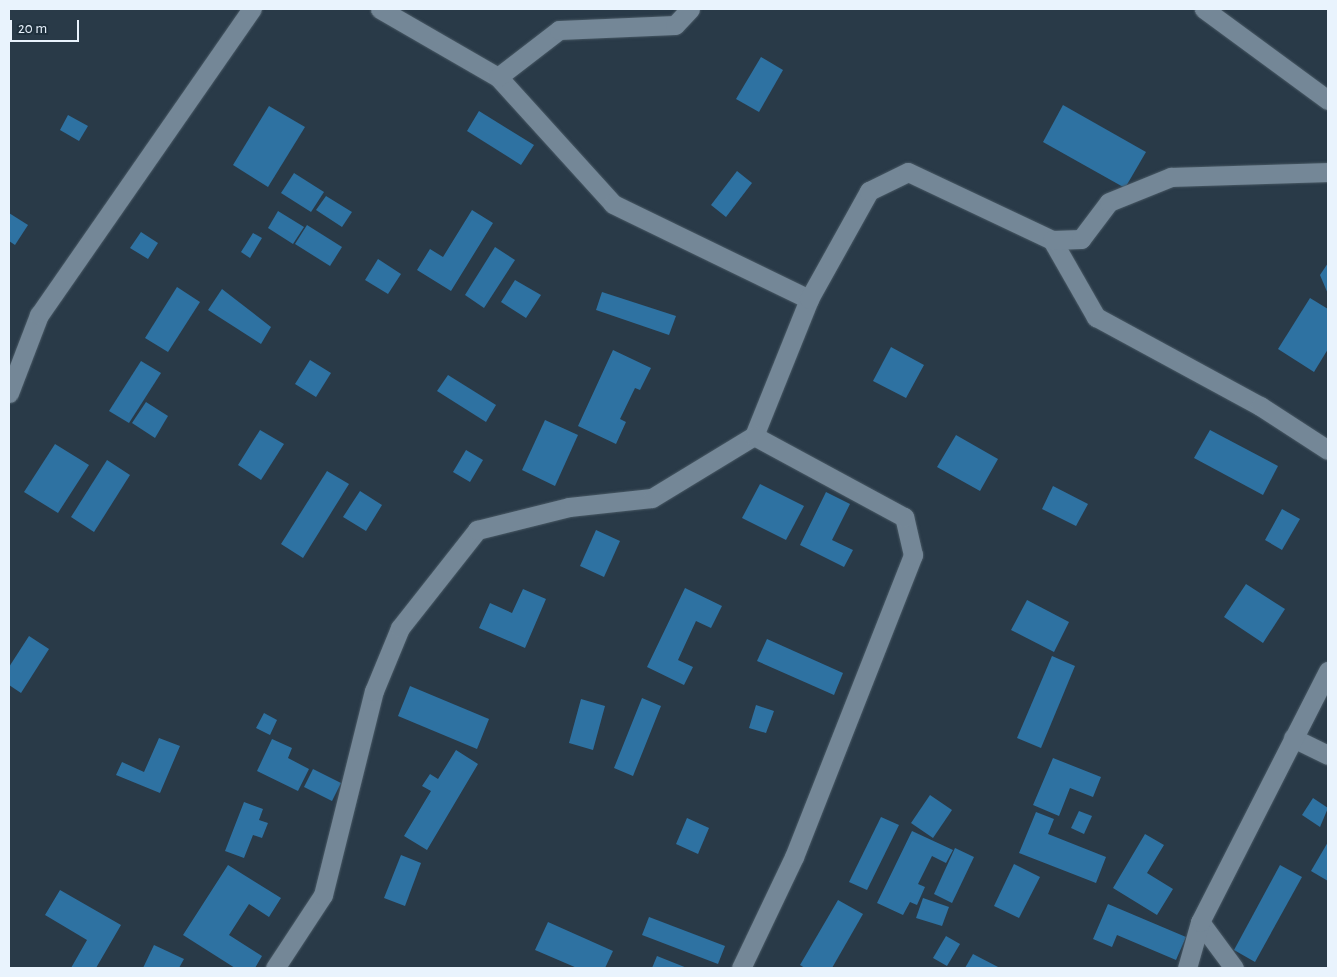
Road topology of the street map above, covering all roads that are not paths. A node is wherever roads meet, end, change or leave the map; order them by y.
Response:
1 (252, 9) edge
2 (380, 9) edge
3 (690, 9) edge
4 (1204, 9) edge
5 (498, 77) junction
6 (1328, 100) edge
7 (1328, 172) edge
8 (1052, 240) junction
9 (809, 299) junction
10 (9, 393) edge
11 (754, 436) junction
12 (1328, 450) edge
13 (1328, 670) edge
14 (1294, 738) junction
15 (1328, 755) edge
16 (1200, 922) junction
17 (274, 968) edge
18 (741, 968) edge
19 (1187, 968) edge
20 (1234, 968) edge

1 - 10 street
2 - 5 street
3 - 5 street
4 - 6 street
5 - 9 street
7 - 8 street
8 - 9 street
8 - 12 street
9 - 11 street
11 - 17 street
11 - 18 street
13 - 14 street
14 - 15 street
14 - 16 street
16 - 19 street
16 - 20 street

